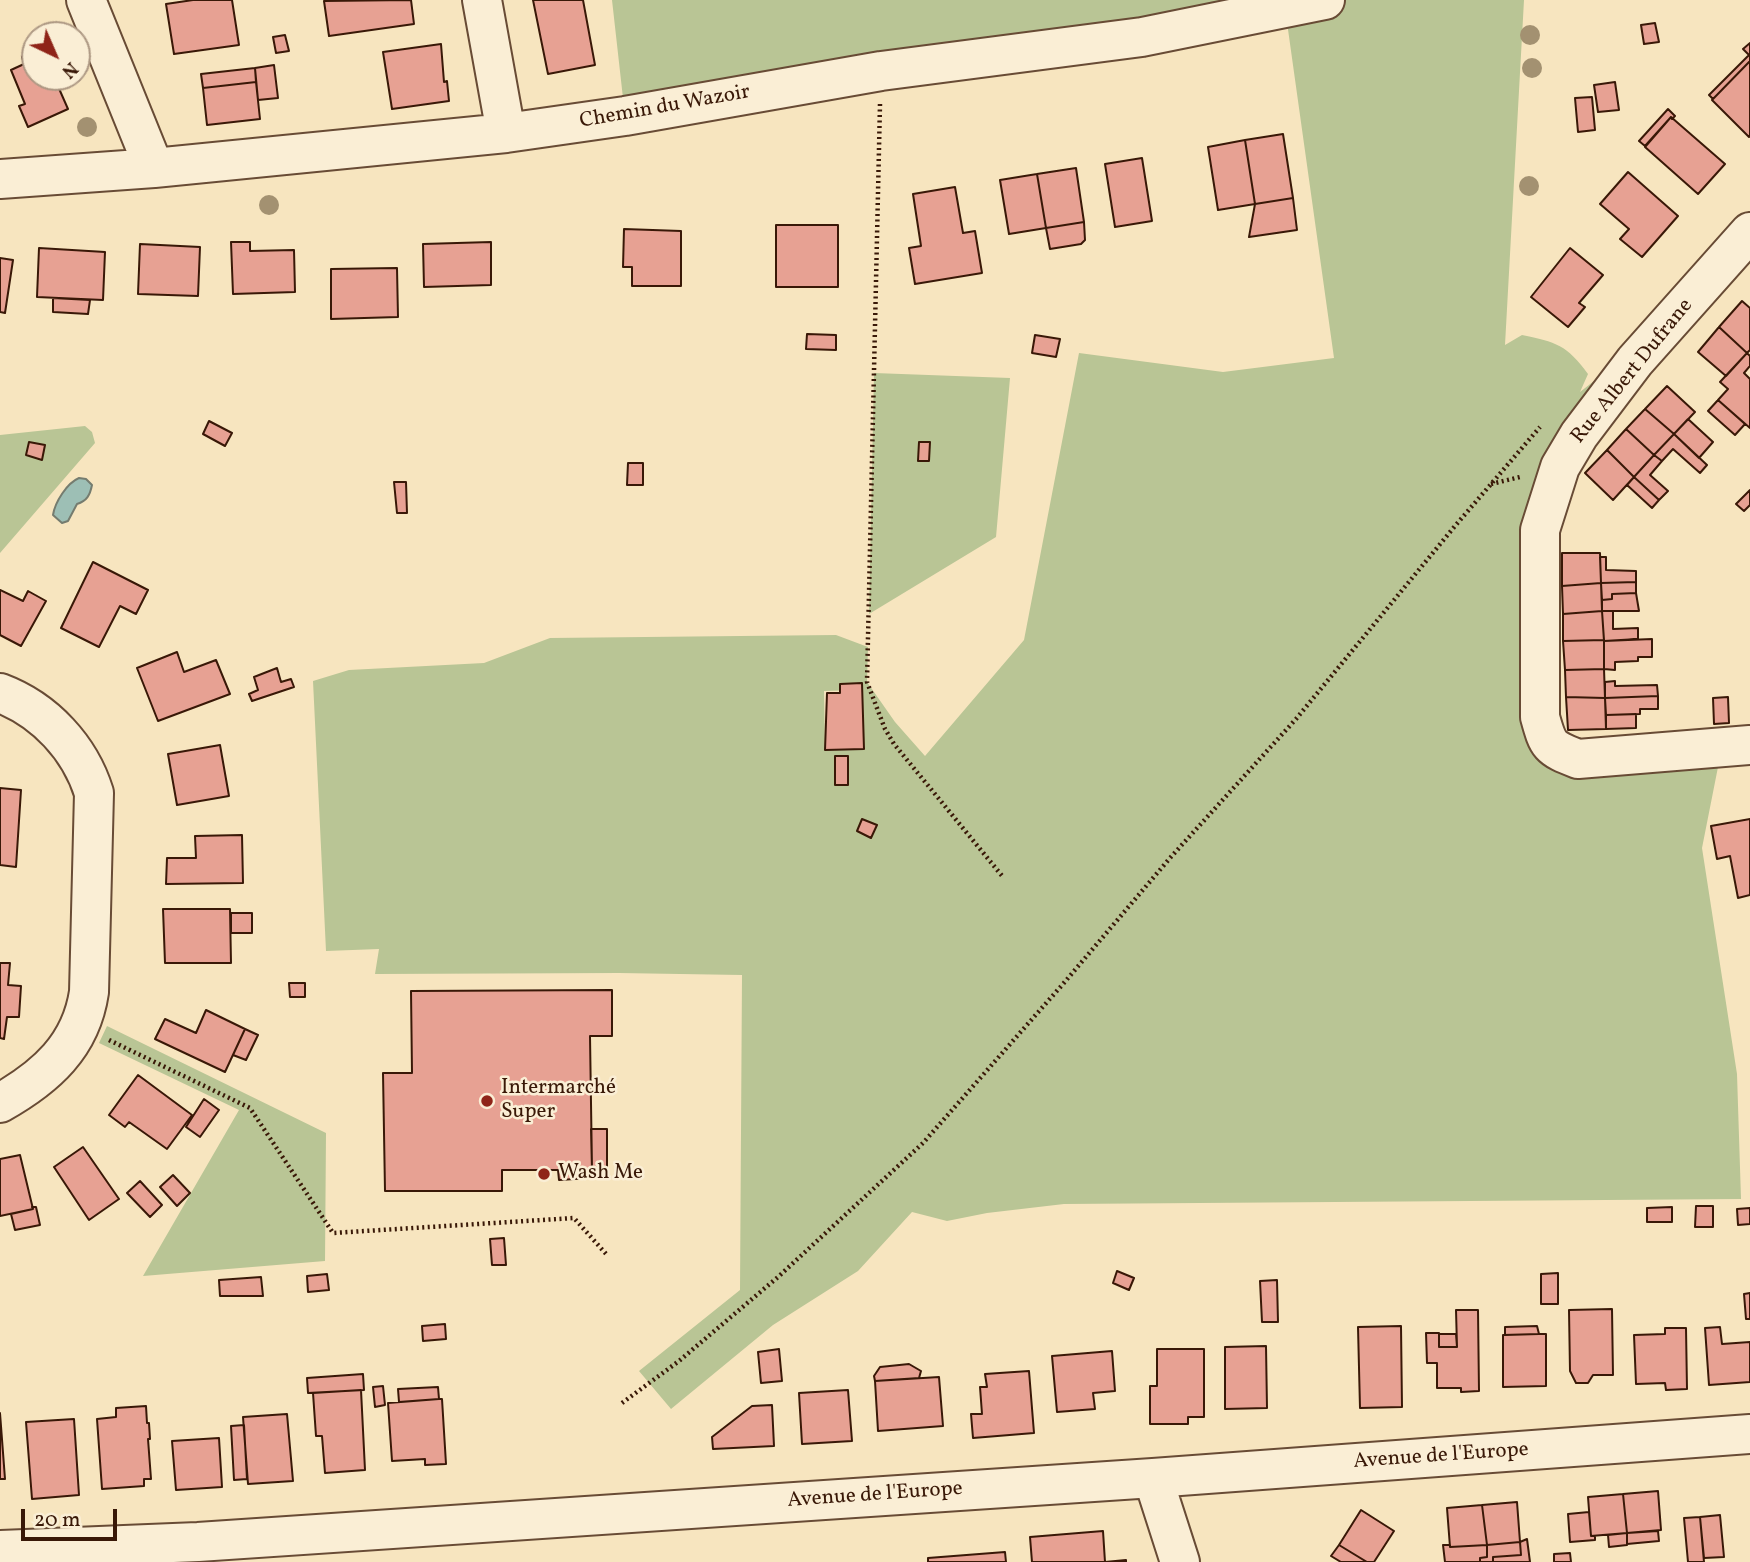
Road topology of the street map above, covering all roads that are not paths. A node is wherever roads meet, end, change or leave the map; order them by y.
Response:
1 (86, 0) edge
2 (482, 0) edge
3 (1325, 0) edge
4 (506, 133) junction
5 (153, 168) junction
6 (0, 179) edge
7 (1750, 232) edge
8 (0, 693) edge
9 (1750, 745) edge
10 (0, 1103) edge
11 (1750, 1434) edge
12 (1153, 1478) junction
13 (0, 1550) edge
14 (182, 1552) edge
15 (1180, 1562) edge

1 - 5 street
2 - 4 street
3 - 4 street, Chemin du Wazoir
4 - 5 street, Chemin du Wazoir
5 - 6 street, Chemin du Wazoir
7 - 9 street, Rue Albert Dufrane
8 - 10 street
11 - 12 street, Avenue de l'Europe
12 - 14 street, Avenue de l'Europe
12 - 15 street
13 - 14 street, Avenue de l'Europe

